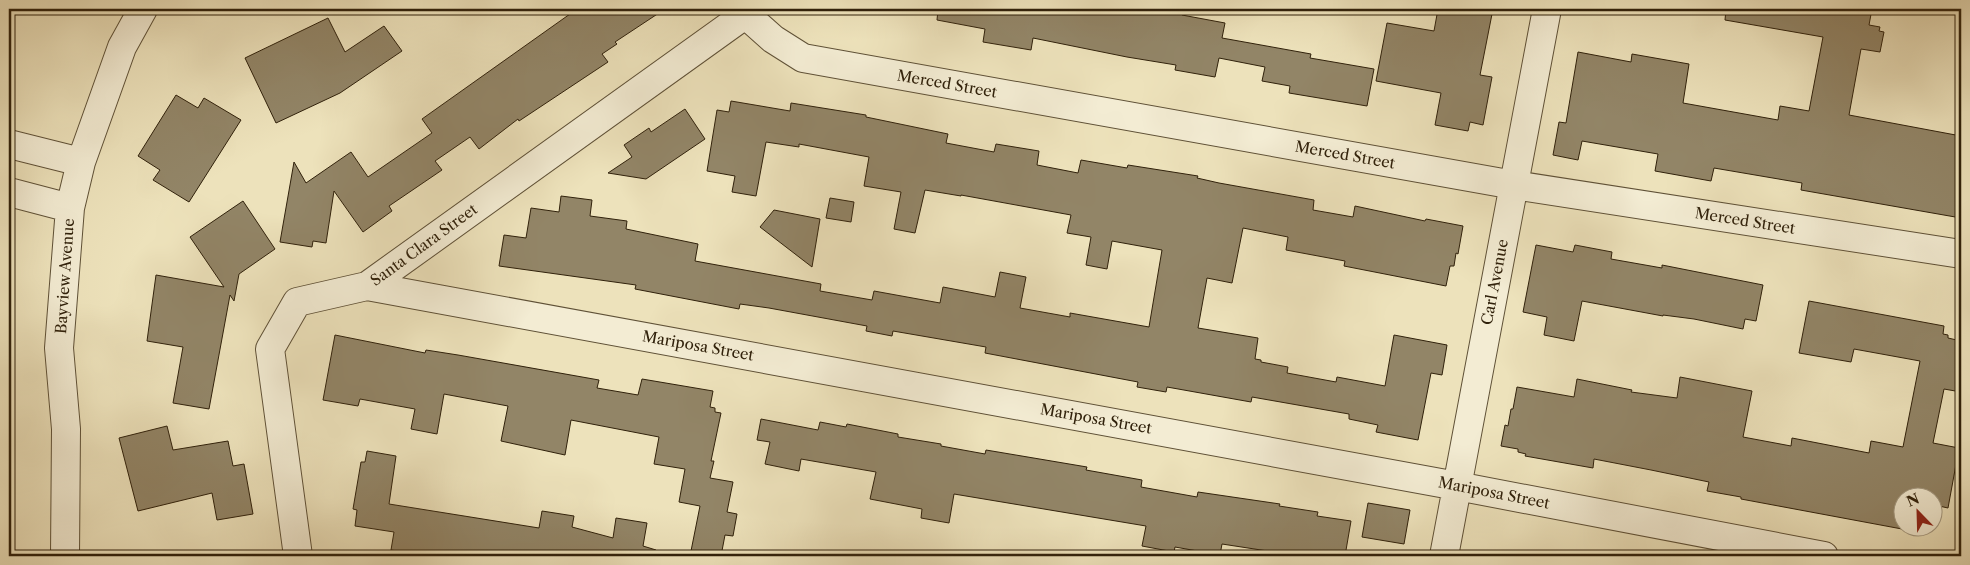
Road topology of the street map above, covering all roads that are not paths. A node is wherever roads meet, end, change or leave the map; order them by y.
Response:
1 (142, 9) edge
2 (1547, 9) edge
3 (749, 11) edge
4 (9, 144) edge
5 (81, 162) junction
6 (1514, 184) junction
7 (9, 192) edge
8 (70, 208) junction
9 (1961, 254) edge
10 (367, 286) junction
11 (1457, 486) junction
12 (65, 556) edge
13 (298, 556) edge
14 (1444, 556) edge
15 (1824, 556) edge

1 - 5 street, Bayview Avenue
2 - 6 street, Carl Avenue
3 - 6 street, Merced Street
3 - 10 street, Santa Clara Street
4 - 5 street
5 - 8 street, Bayview Avenue
6 - 9 street, Merced Street
6 - 11 street, Carl Avenue
7 - 8 street
8 - 12 street, Bayview Avenue
10 - 11 street, Mariposa Street
10 - 13 street, Santa Clara Street
11 - 14 street, Carl Avenue
11 - 15 street, Mariposa Street

